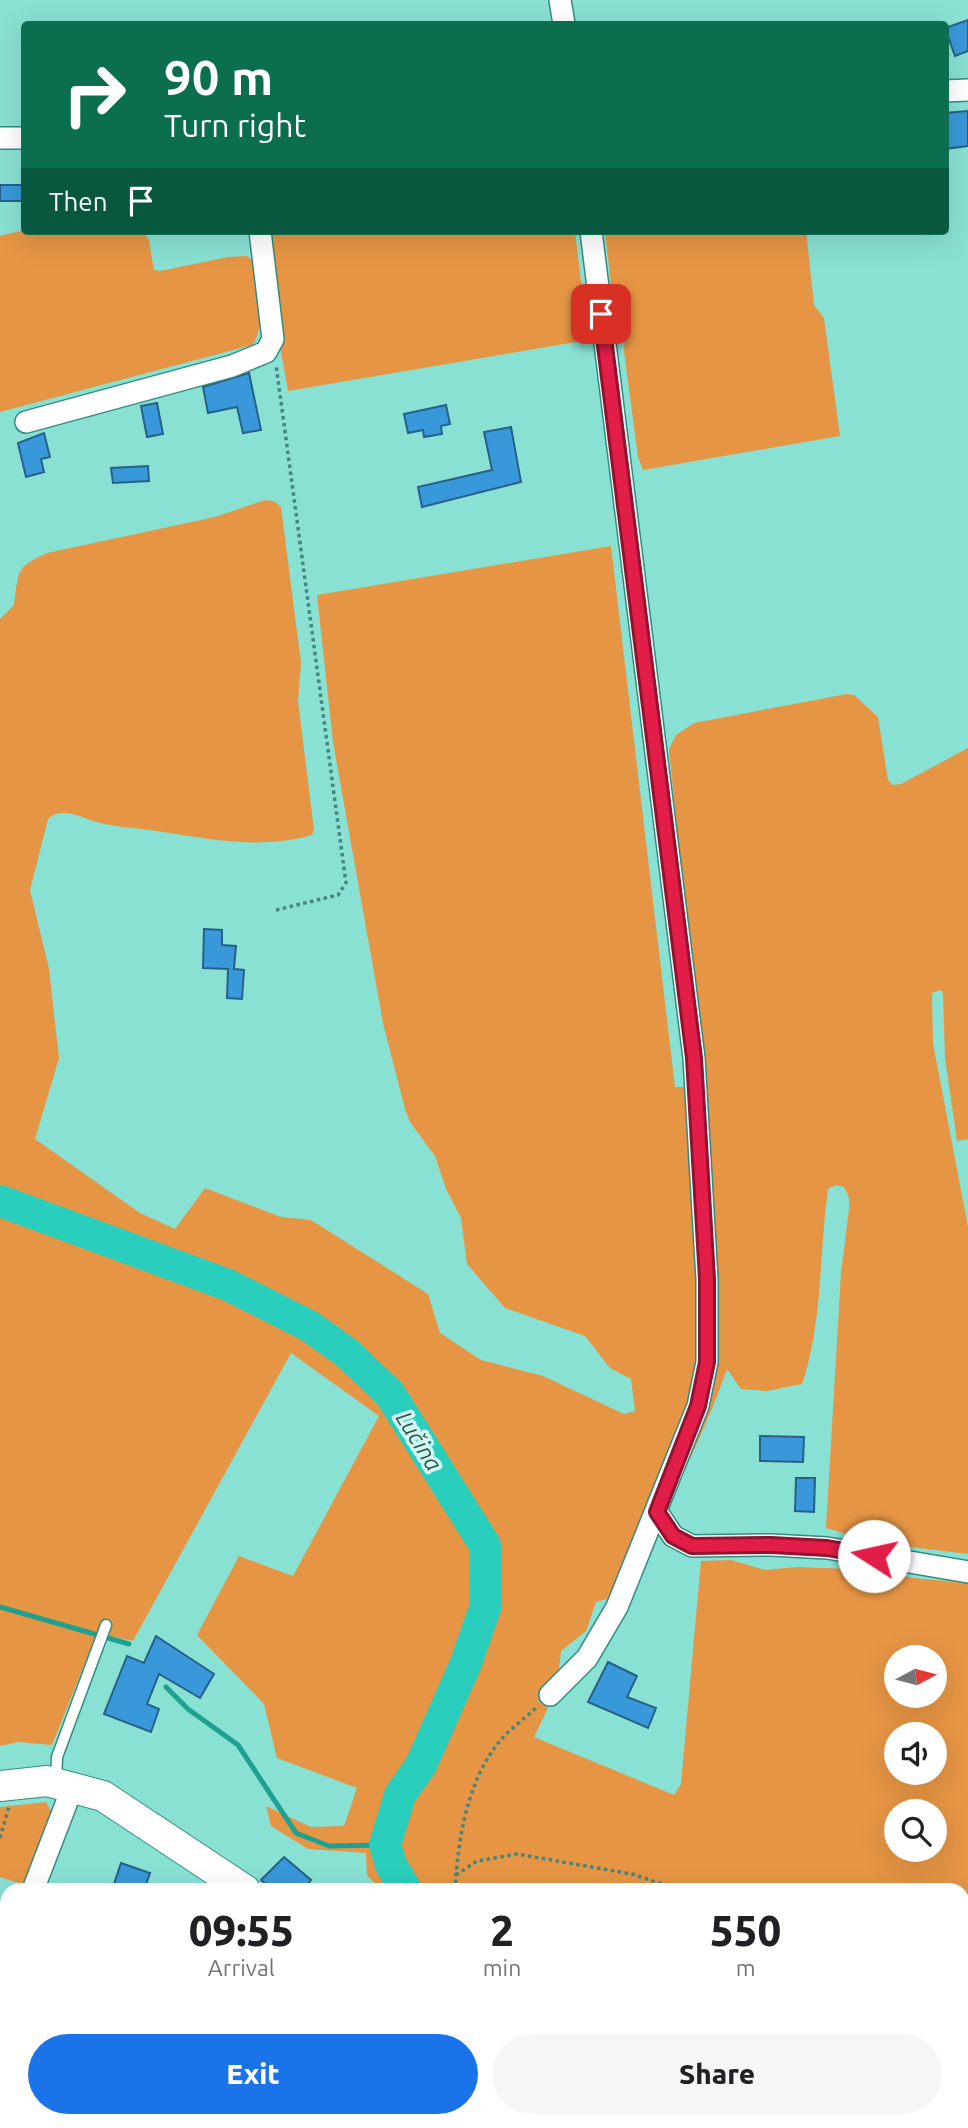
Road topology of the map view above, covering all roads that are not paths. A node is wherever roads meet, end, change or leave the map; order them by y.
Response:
1 (560, 0) edge
2 (564, 21) edge
3 (968, 90) edge
4 (949, 91) edge
5 (0, 138) edge
6 (21, 138) edge
7 (260, 235) edge
8 (591, 235) edge
9 (26, 422) dead end
10 (657, 1512) junction
11 (968, 1572) edge
12 (105, 1629) dead end
13 (550, 1695) road end
14 (65, 1784) junction
15 (6, 1785) edge
16 (35, 1883) edge
17 (234, 1883) edge

1 - 2 street
3 - 4 street
5 - 6 street
7 - 9 street
8 - 10 street
10 - 11 street
10 - 13 street
12 - 14 lane
14 - 15 street
14 - 16 street
14 - 17 street

